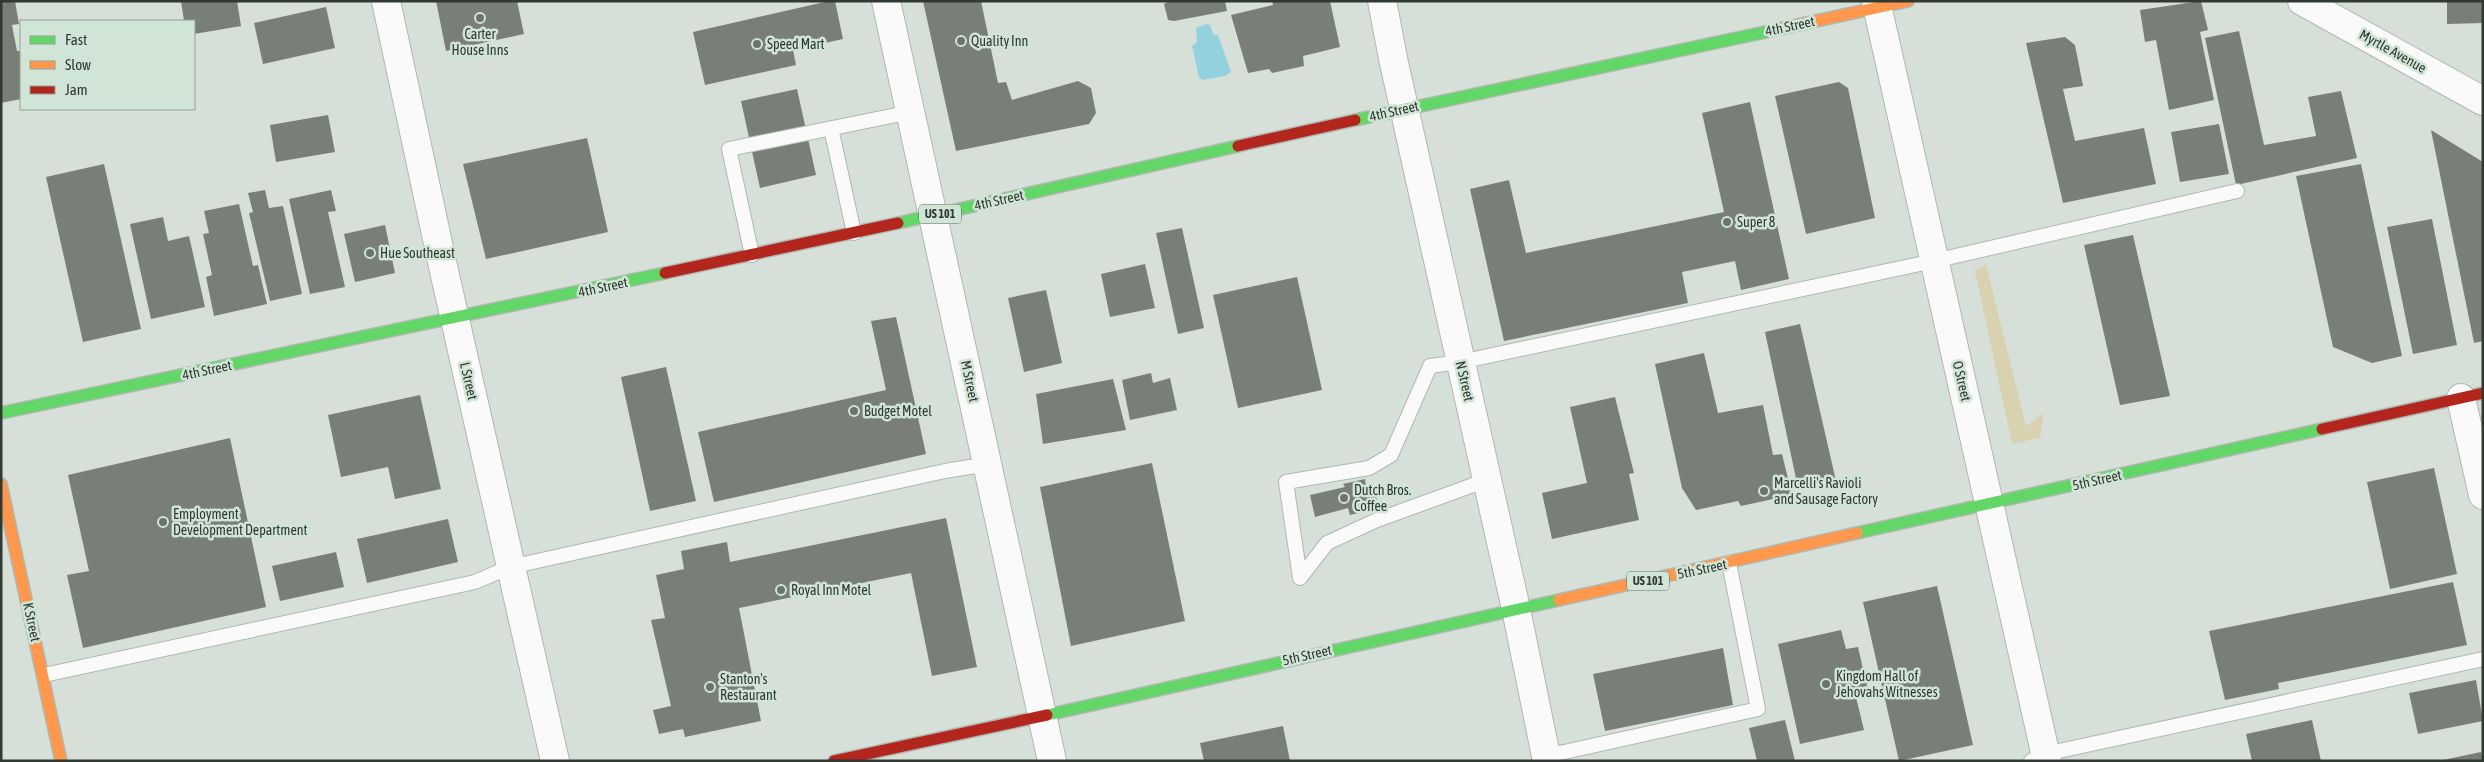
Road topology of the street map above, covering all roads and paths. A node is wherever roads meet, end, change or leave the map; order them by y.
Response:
1 (386, 1) edge
2 (886, 1) edge
3 (1382, 1) edge
4 (1908, 1) edge
5 (2302, 1) edge
6 (1876, 4) edge
7 (2483, 101) edge
8 (1404, 109) junction
9 (911, 112) junction
10 (831, 128) junction
11 (2237, 191) dead end
12 (934, 215) junction
13 (854, 233) junction
14 (752, 254) junction
15 (1934, 261) junction
16 (455, 318) junction
17 (1460, 362) junction
18 (2472, 396) edge
19 (1, 413) edge
20 (988, 464) junction
21 (1487, 480) junction
22 (1, 484) edge
23 (2483, 495) edge
24 (1989, 504) junction
25 (1729, 563) junction
26 (510, 567) junction
27 (1516, 609) junction
28 (2483, 659) edge
29 (44, 675) junction
30 (1043, 716) junction
31 (1546, 758) edge
32 (2041, 758) edge
33 (61, 761) edge
34 (556, 761) edge
35 (834, 761) edge
36 (1052, 761) edge

1 - 16 street, L Street
2 - 9 street, M Street
3 - 8 street, N Street
4 - 6 main road, 4th Street / US 101
5 - 7 street, Myrtle Avenue
6 - 8 main road, 4th Street / US 101
6 - 15 street, O Street
8 - 12 main road, 4th Street / US 101
8 - 17 street, N Street
9 - 10 lane
9 - 12 street, M Street
10 - 13 lane
10 - 14 lane
11 - 15 lane
12 - 13 main road, 4th Street / US 101
12 - 20 street, M Street
13 - 14 main road, 4th Street / US 101
14 - 16 main road, 4th Street / US 101
15 - 17 lane
15 - 24 street, O Street
16 - 19 main road, 4th Street / US 101
16 - 26 street, L Street
17 - 21 street, N Street
17 - 21 lane
18 - 23 street
18 - 24 main road, 5th Street / US 101
20 - 26 lane
20 - 30 street, M Street
21 - 27 street, N Street
22 - 29 main road, K Street
24 - 25 main road, 5th Street / US 101
24 - 32 street, O Street
25 - 27 main road, 5th Street / US 101
25 - 31 lane
26 - 29 lane
26 - 34 street, L Street
27 - 30 main road, 5th Street / US 101
27 - 31 street, N Street
28 - 32 lane
29 - 33 main road, K Street
30 - 35 main road, 5th Street / US 101
30 - 36 street, M Street

